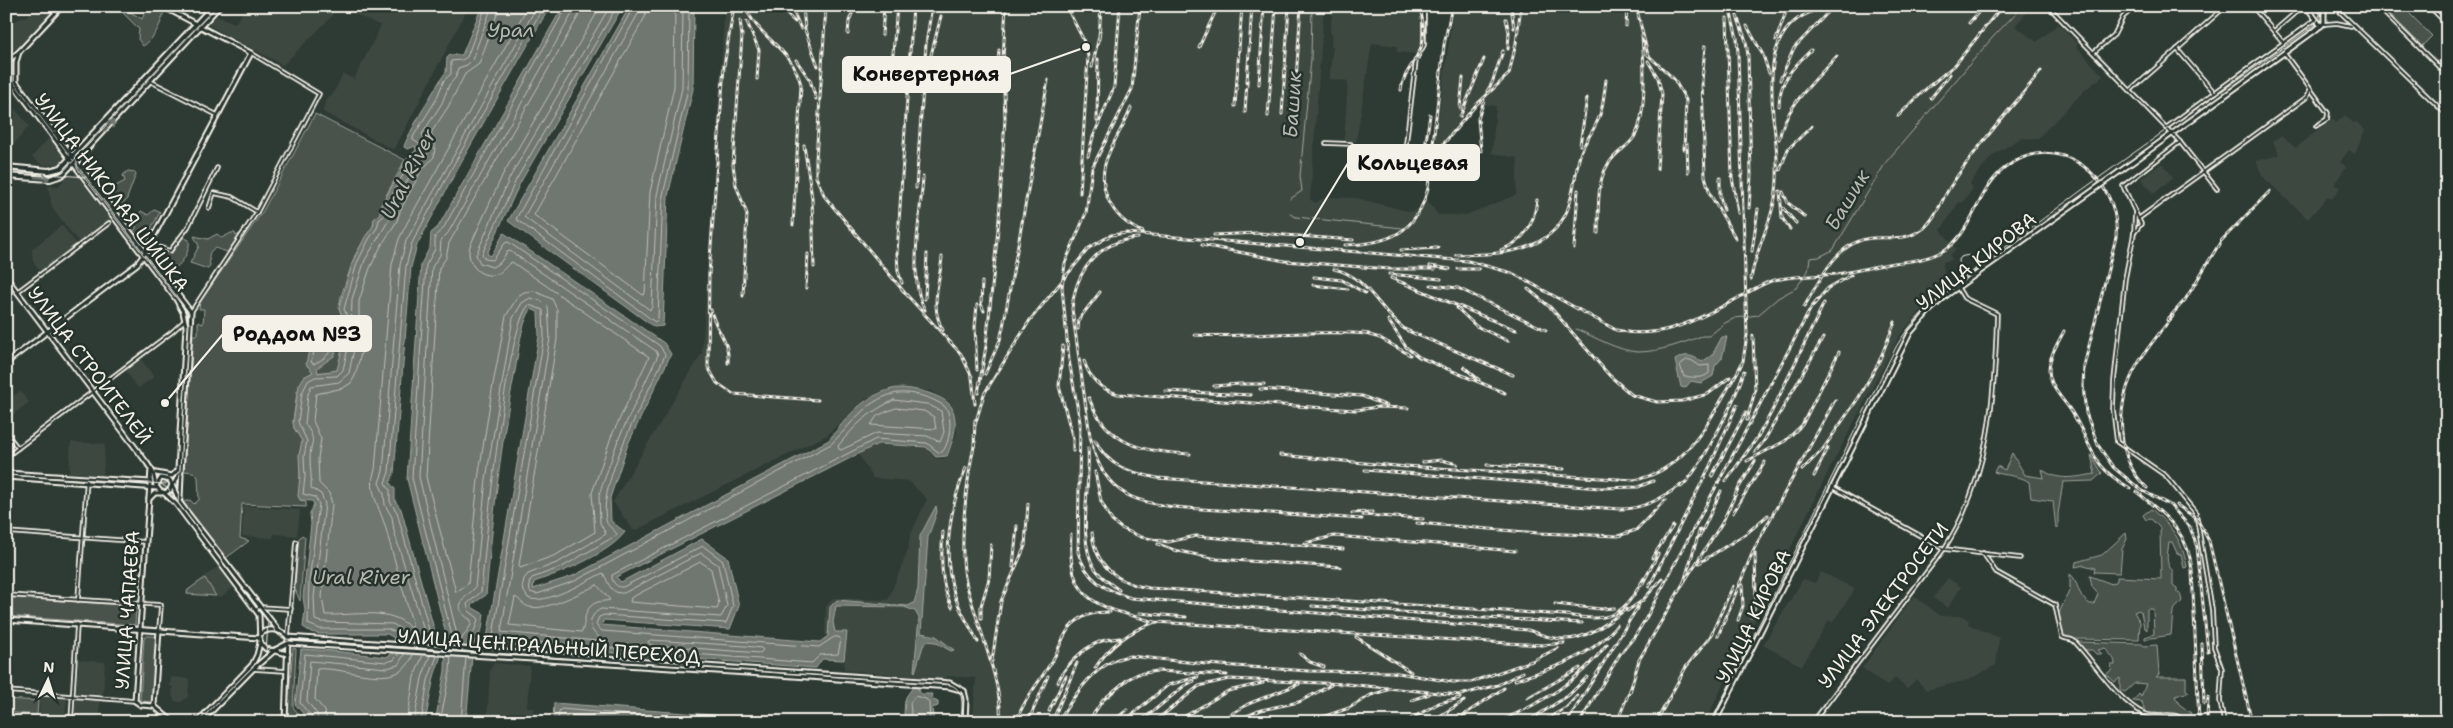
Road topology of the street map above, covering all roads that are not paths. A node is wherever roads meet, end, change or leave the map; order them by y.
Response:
1 (62, 6) edge
2 (162, 6) edge
3 (212, 6) edge
4 (219, 6) edge
5 (1424, 6) edge
6 (2048, 6) edge
7 (2136, 6) edge
8 (2226, 6) edge
9 (2252, 6) edge
10 (2305, 6) edge
11 (2324, 6) edge
12 (2334, 6) edge
13 (2377, 6) edge
14 (2429, 6) edge
15 (2317, 18) junction
16 (196, 24) junction
17 (2447, 24) edge
18 (2322, 25) junction
19 (201, 26) junction
20 (2354, 27) junction
21 (2274, 31) junction
22 (2283, 43) junction
23 (2177, 49) junction
24 (20, 52) junction
25 (2094, 52) junction
26 (251, 53) junction
27 (2284, 53) junction
28 (6, 62) edge
29 (15, 69) junction
30 (2447, 75) edge
31 (6, 76) edge
32 (150, 81) junction
33 (2131, 90) junction
34 (2310, 90) junction
35 (2215, 93) junction
36 (2447, 115) edge
37 (218, 116) junction
38 (2316, 126) dead end
39 (2166, 128) junction
40 (2172, 134) junction
41 (1326, 142) dead end
42 (2180, 142) junction
43 (71, 158) junction
44 (74, 163) junction
45 (6, 167) edge
46 (217, 168) dead end
47 (2203, 172) junction
48 (8, 176) edge
49 (2217, 189) dead end
50 (209, 208) dead end
51 (257, 212) junction
52 (2135, 212) junction
53 (2138, 219) junction
54 (109, 223) dead end
55 (6, 228) edge
56 (2134, 233) junction
57 (149, 243) junction
58 (145, 251) junction
59 (143, 256) junction
60 (6, 278) edge
61 (1958, 288) junction
62 (18, 292) junction
63 (191, 312) junction
64 (185, 319) junction
65 (48, 332) junction
66 (6, 363) edge
67 (185, 389) junction
68 (93, 392) junction
69 (182, 419) junction
70 (6, 433) edge
71 (18, 448) junction
72 (7, 456) edge
73 (151, 469) junction
74 (6, 472) edge
75 (181, 472) junction
76 (6, 476) edge
77 (164, 477) junction
78 (87, 480) junction
79 (150, 482) junction
80 (156, 485) junction
81 (172, 486) junction
82 (1832, 486) junction
83 (150, 487) junction
84 (164, 493) junction
85 (149, 500) junction
86 (180, 502) junction
87 (6, 532) edge
88 (83, 537) junction
89 (146, 542) junction
90 (296, 542) dead end
91 (1944, 549) junction
92 (1983, 553) junction
93 (2020, 558) dead end
94 (6, 595) edge
95 (78, 600) junction
96 (142, 604) junction
97 (257, 608) junction
98 (291, 609) junction
99 (6, 620) edge
100 (77, 624) junction
101 (140, 629) junction
102 (159, 630) junction
103 (279, 631) junction
104 (260, 636) junction
105 (288, 637) junction
106 (260, 643) junction
107 (288, 643) junction
108 (392, 647) junction
109 (275, 650) junction
110 (289, 654) junction
111 (254, 669) junction
112 (288, 672) junction
113 (6, 691) edge
114 (72, 696) junction
115 (135, 701) junction
116 (154, 706) junction
117 (71, 722) edge
118 (173, 722) edge
119 (197, 722) edge
120 (201, 722) edge
121 (285, 722) edge
122 (964, 722) edge
123 (1715, 722) edge
124 (1814, 722) edge
125 (2185, 722) edge
126 (2224, 722) edge
127 (2355, 722) edge
128 (2386, 722) edge

1 - 24 main road
2 - 16 main road
3 - 16 main road
4 - 19 main road
5 - 41 street
6 - 25 street
7 - 25 street
8 - 23 street
9 - 21 street
10 - 15 main road
10 - 21 street
11 - 18 main road
12 - 20 street
13 - 30 street
14 - 17 street
15 - 18 main road
15 - 22 street
16 - 19 main road
16 - 43 main road
18 - 20 street
18 - 27 main road, УЛИЦА КИРОВА
19 - 26 main road
19 - 32 main road
20 - 36 street
21 - 22 street
22 - 35 street
23 - 33 street
23 - 35 street
24 - 28 main road
24 - 29 main road
25 - 33 street
26 - 37 main road
26 - 51 street
27 - 34 street
27 - 40 main road, УЛИЦА КИРОВА
28 - 29 main road
29 - 31 main road
29 - 43 main road, УЛИЦА НИКОЛАЯ ШИШКА
31 - 43 main road, УЛИЦА НИКОЛАЯ ШИШКА
32 - 37 street
44 -> 32 main road
33 - 39 street
34 - 38 street
34 - 47 street
35 - 39 street
37 - 57 main road
39 - 40 street
40 - 42 street
40 - 61 main road, УЛИЦА КИРОВА, bridge
42 - 47 street
42 - 52 street
43 - 44 main road, УЛИЦА НИКОЛАЯ ШИШКА
43 - 45 main road
48 -> 44 main road
44 - 58 main road, УЛИЦА НИКОЛАЯ ШИШКА
44 - 59 main road, УЛИЦА НИКОЛАЯ ШИШКА
46 - 57 street
47 - 49 street
47 - 53 street
48 - 55 street
50 - 51 street
51 - 63 street
52 - 53 street
52 - 56 street
53 - 56 street
54 - 62 street
56 - 126 street
57 - 58 main road
58 - 59 main road
58 - 63 main road, УЛИЦА НИКОЛАЯ ШИШКА
59 - 64 main road, УЛИЦА НИКОЛАЯ ШИШКА
59 - 65 main road
60 - 62 main road, УЛИЦА СТРОИТЕЛЕЙ
61 - 82 main road, УЛИЦА КИРОВА
61 - 91 street, УЛИЦА ЭЛЕКТРОСЕТИ
62 - 65 main road, УЛИЦА СТРОИТЕЛЕЙ
63 - 67 main road, УЛИЦА НИКОЛАЯ ШИШКА
64 - 67 main road, УЛИЦА НИКОЛАЯ ШИШКА
64 - 68 street
65 - 66 main road
65 - 68 main road, УЛИЦА СТРОИТЕЛЕЙ
67 - 69 main road, УЛИЦА НИКОЛАЯ ШИШКА
68 - 71 street
68 - 73 main road, УЛИЦА СТРОИТЕЛЕЙ
69 - 75 main road, УЛИЦА НИКОЛАЯ ШИШКА
69 - 77 main road, УЛИЦА НИКОЛАЯ ШИШКА
70 - 71 street
71 - 72 street
73 - 77 main road, УЛИЦА СТРОИТЕЛЕЙ
73 - 79 main road, УЛИЦА ЧАПАЕВА
73 - 80 main road, УЛИЦА СТРОИТЕЛЕЙ
74 - 78 main road
75 - 81 main road, УЛИЦА НИКОЛАЯ ШИШКА
75 - 86 main road, УЛИЦА НИКОЛАЯ ШИШКА
76 - 78 main road
77 - 80 main road
77 - 81 main road
78 - 79 main road
78 - 83 main road
78 - 88 street
79 - 80 main road
79 - 83 main road, УЛИЦА ЧАПАЕВА
80 - 83 main road
80 - 84 main road
81 - 84 main road, УЛИЦА НИКОЛАЯ ШИШКА
81 - 86 main road
82 - 91 street
82 - 123 main road, УЛИЦА КИРОВА
83 - 85 main road, УЛИЦА ЧАПАЕВА
84 - 85 main road
84 - 97 main road
85 - 89 main road, УЛИЦА ЧАПАЕВА
86 - 97 main road
87 - 88 street
88 - 89 street
88 - 95 street
89 - 96 main road, УЛИЦА ЧАПАЕВА
90 - 98 street
91 - 92 street
91 - 124 street, УЛИЦА ЭЛЕКТРОСЕТИ
92 - 93 street
92 - 125 street
94 - 95 street
95 - 96 street
96 - 101 main road, УЛИЦА ЧАПАЕВА
96 - 102 street
97 - 98 street
97 - 103 main road
97 - 104 main road
98 - 105 street
99 - 100 main road
100 - 101 main road
100 - 114 street
101 - 102 main road
101 - 115 main road, УЛИЦА ЧАПАЕВА
102 - 104 main road
102 - 116 main road, УЛИЦА ЧАПАЕВА
103 - 104 main road
103 - 105 main road
104 - 106 main road
105 - 107 main road
105 - 108 main road, УЛИЦА ЦЕНТРАЛЬНЫЙ ПЕРЕХОД
106 - 109 main road
106 - 119 main road
107 - 108 main road, УЛИЦА ЦЕНТРАЛЬНЫЙ ПЕРЕХОД
107 - 109 main road
107 - 110 main road
108 - 122 main road, УЛИЦА ЦЕНТРАЛЬНЫЙ ПЕРЕХОД
109 - 110 main road
109 - 111 main road
110 - 112 main road
111 - 112 street
111 - 120 main road
112 - 121 main road
113 - 114 street
114 - 115 street
114 - 117 street
115 - 116 main road, УЛИЦА ЧАПАЕВА
116 - 118 main road, УЛИЦА ЧАПАЕВА
127 - 128 street

